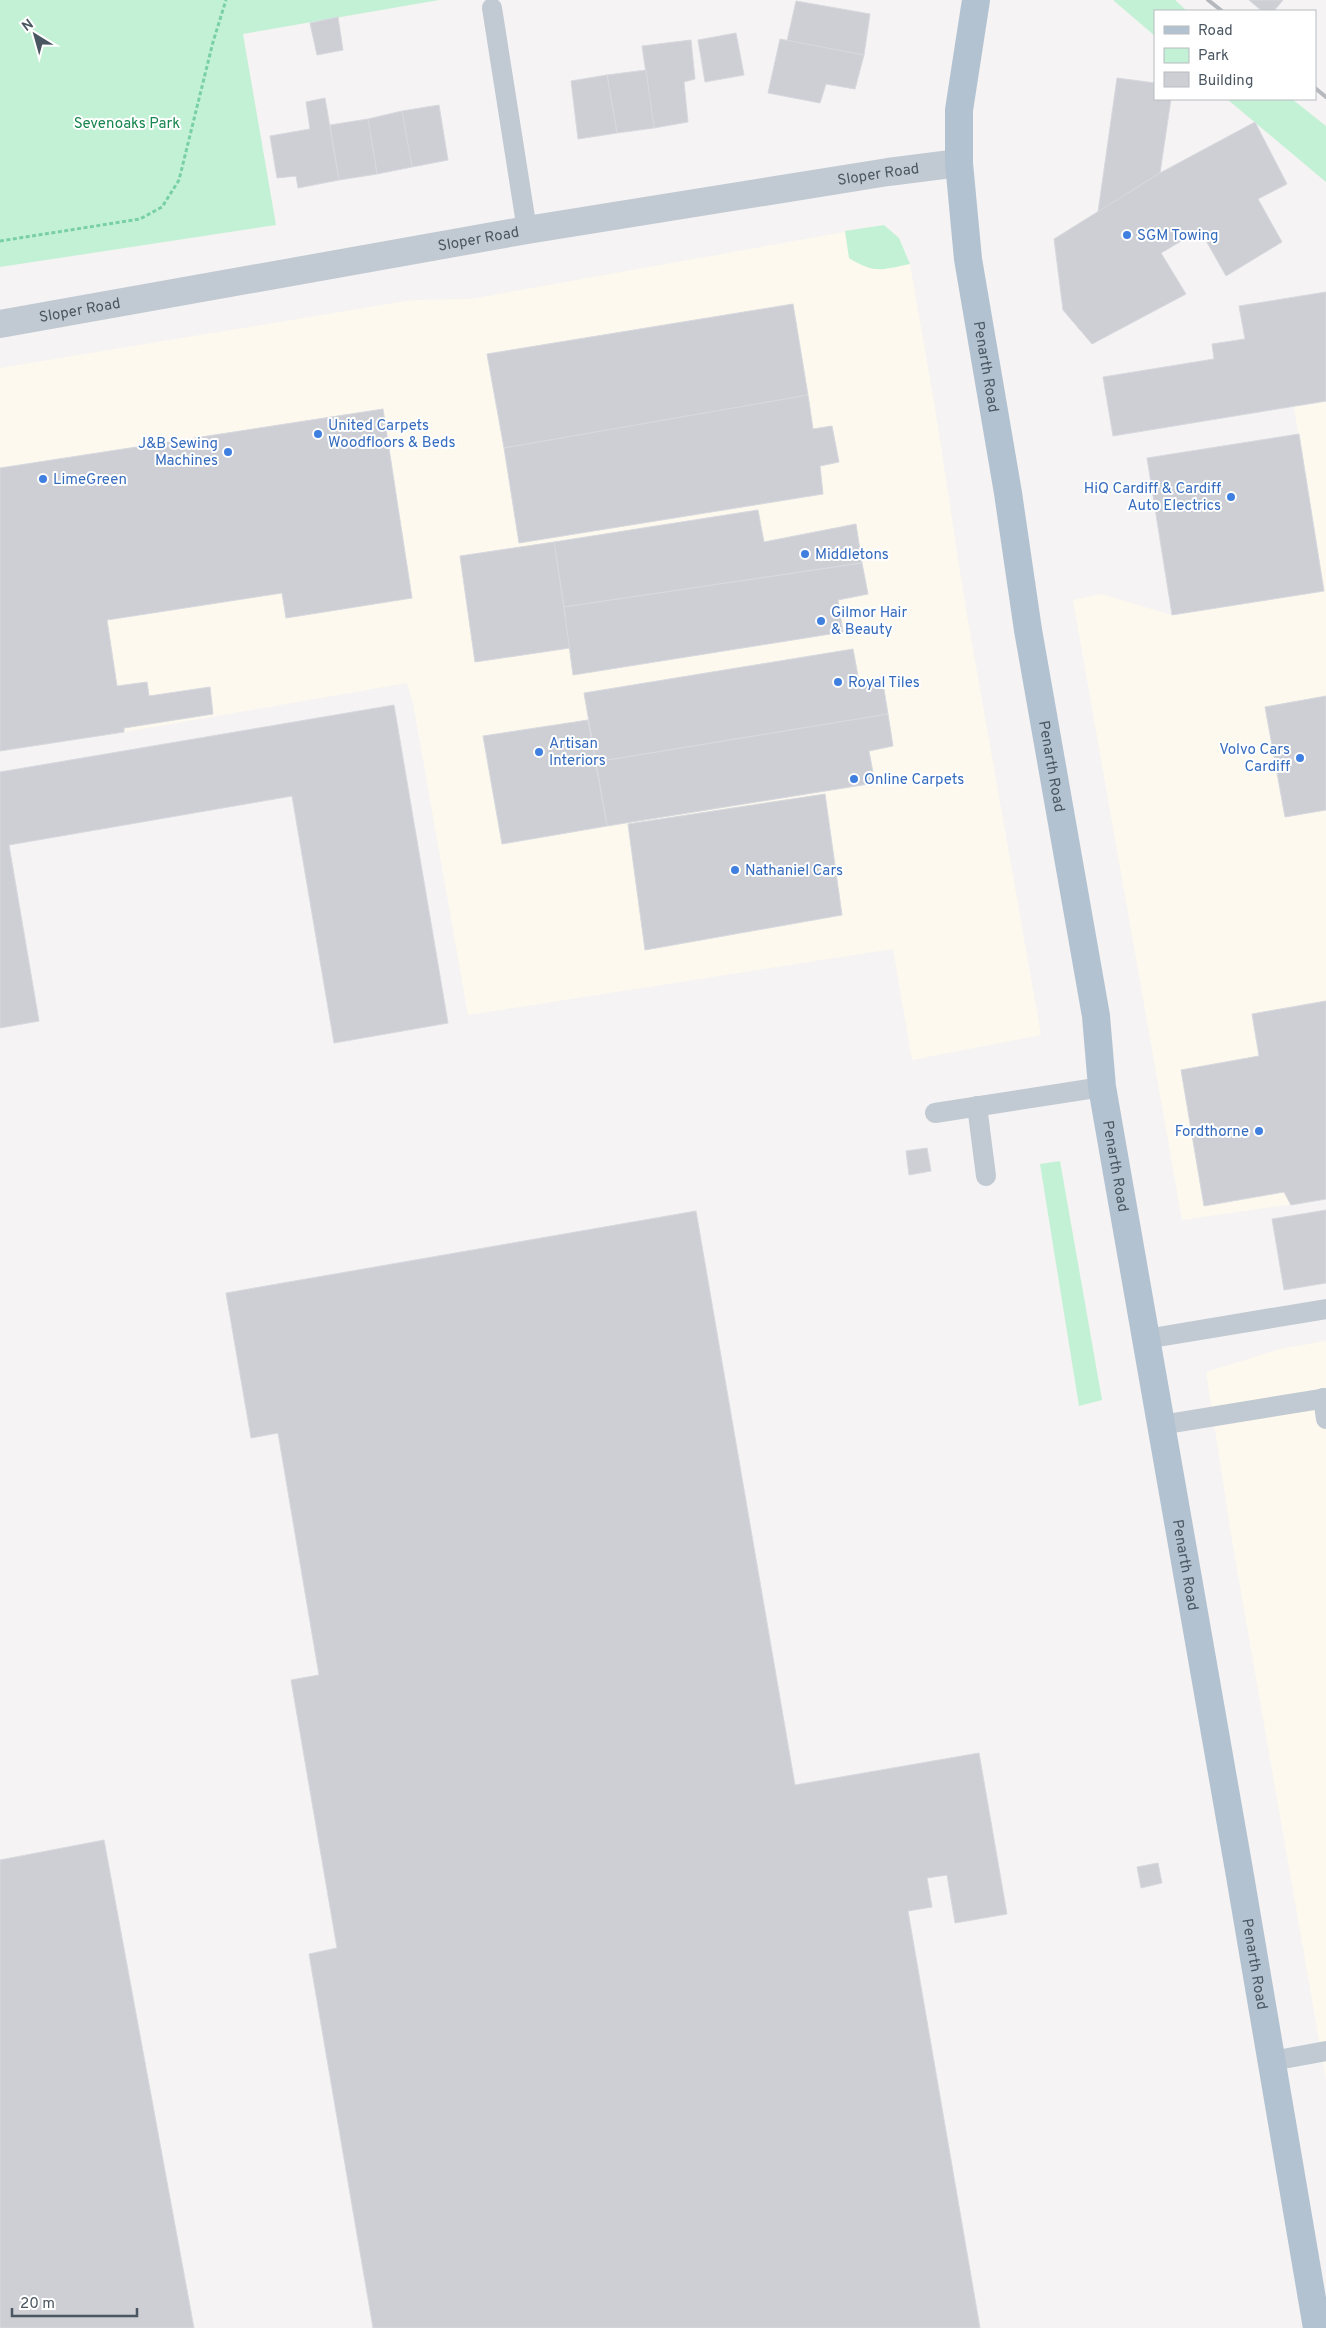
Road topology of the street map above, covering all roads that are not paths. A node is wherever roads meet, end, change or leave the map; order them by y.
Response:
1 (976, 0) edge
2 (492, 8) dead end
3 (958, 163) junction
4 (527, 230) junction
5 (0, 324) edge
6 (1102, 1087) junction
7 (977, 1106) junction
8 (935, 1113) dead end
9 (986, 1176) dead end
10 (1326, 1309) edge
11 (1146, 1340) junction
12 (1324, 1398) edge
13 (1326, 1419) edge
14 (1161, 1425) junction
15 (1326, 2051) edge
16 (1272, 2060) junction
17 (1317, 2328) edge

1 - 3 main road, Penarth Road
2 - 4 lane
3 - 4 street, Sloper Road
3 - 6 main road, Penarth Road
4 - 5 street, Sloper Road
6 - 7 lane
6 - 11 main road, Penarth Road
7 - 8 lane
7 - 9 lane
10 - 11 lane
11 - 14 main road, Penarth Road
12 - 13 lane
12 - 14 lane
14 - 16 main road, Penarth Road
15 - 16 lane
16 - 17 main road, Penarth Road

